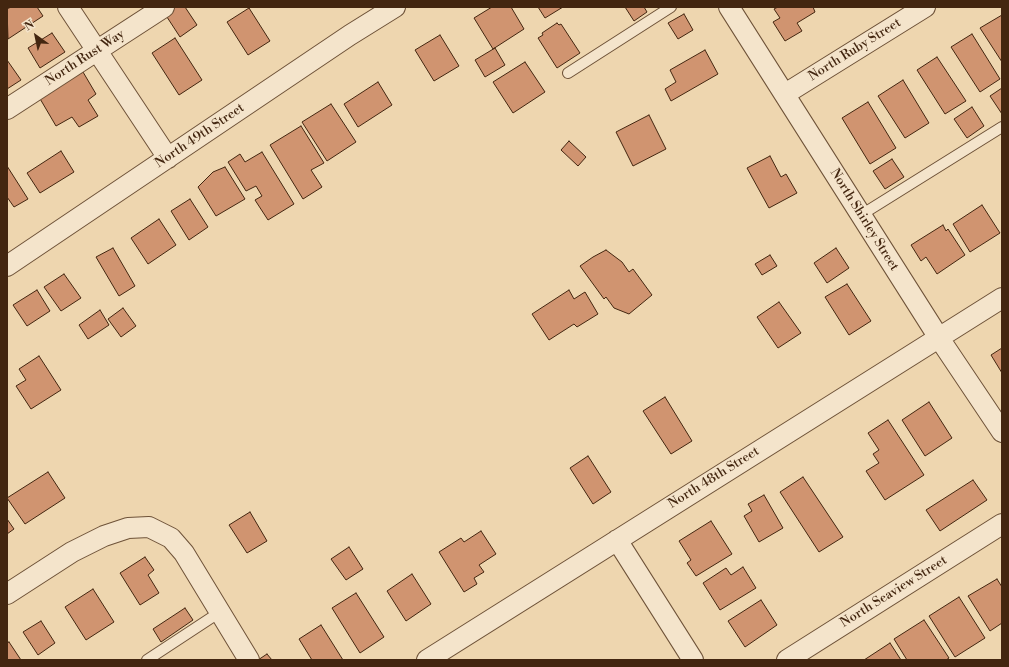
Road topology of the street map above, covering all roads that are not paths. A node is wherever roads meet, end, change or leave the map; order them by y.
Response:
1 (68, 7) edge
2 (164, 7) edge
3 (394, 7) edge
4 (671, 7) edge
5 (729, 7) edge
6 (925, 7) edge
7 (97, 51) junction
8 (568, 73) dead end
9 (784, 94) junction
10 (7, 109) edge
11 (1002, 127) edge
12 (168, 158) junction
13 (861, 215) junction
14 (7, 266) edge
15 (1002, 298) edge
16 (939, 338) junction
17 (999, 421) edge
18 (1002, 524) edge
19 (617, 540) junction
20 (7, 594) edge
21 (220, 612) junction
22 (147, 660) edge
23 (249, 660) edge
24 (427, 660) edge
25 (693, 660) edge
26 (787, 660) edge

1 - 7 street
2 - 7 street, North Rust Way
3 - 12 street, North 49th Street
4 - 8 lane
5 - 9 street, North Shirley Street
6 - 9 street, North Ruby Street
7 - 10 street, North Rust Way
7 - 12 street
9 - 13 street, North Shirley Street
11 - 13 lane
12 - 14 street, North 49th Street
13 - 16 street, North Shirley Street
15 - 16 street, North 48th Street
16 - 17 street, North Shirley Street
16 - 19 street, North 48th Street
18 - 26 street, North Seaview Street
19 - 24 street, North 48th Street
19 - 25 street
20 - 21 street
21 - 22 lane
21 - 23 street

